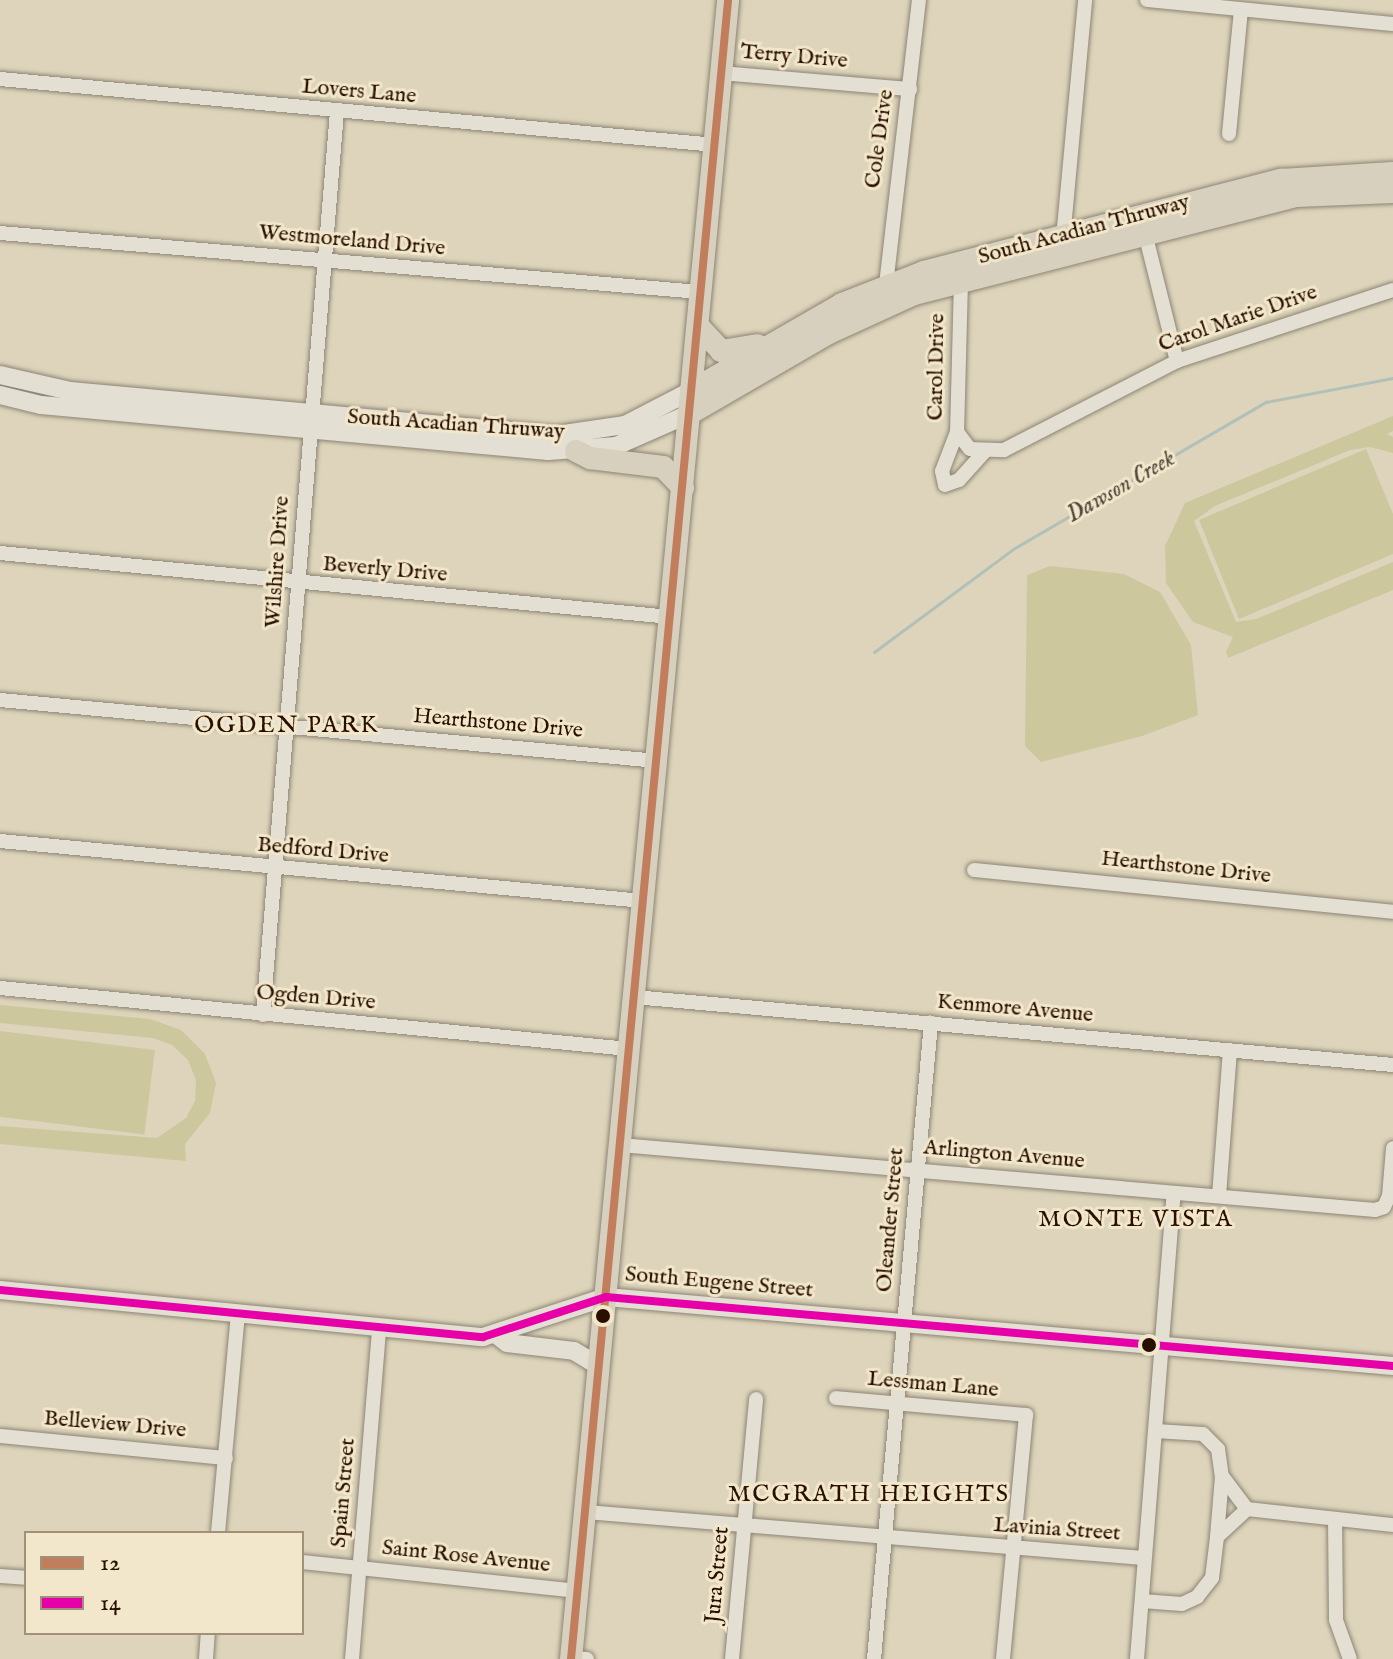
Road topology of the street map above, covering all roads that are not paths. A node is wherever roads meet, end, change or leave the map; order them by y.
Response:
1 (728, 0) edge
2 (919, 0) edge
3 (1085, 0) edge
4 (1147, 0) edge
5 (1241, 10) junction
6 (1393, 24) edge
7 (722, 73) junction
8 (0, 79) edge
9 (910, 89) junction
10 (337, 112) junction
11 (1229, 134) dead end
12 (715, 145) junction
13 (1393, 173) edge
14 (1393, 192) edge
15 (1143, 225) junction
16 (0, 233) edge
17 (1072, 243) junction
18 (326, 261) junction
19 (961, 281) junction
20 (886, 285) junction
21 (1393, 290) edge
22 (700, 292) junction
23 (698, 326) junction
24 (775, 341) junction
25 (1177, 361) junction
26 (0, 375) edge
27 (691, 391) junction
28 (0, 395) edge
29 (689, 414) junction
30 (311, 422) junction
31 (957, 432) junction
32 (978, 449) junction
33 (576, 451) junction
34 (683, 488) junction
35 (0, 553) edge
36 (299, 584) junction
37 (671, 617) junction
38 (0, 700) edge
39 (287, 726) junction
40 (657, 761) junction
41 (0, 841) edge
42 (276, 869) junction
43 (974, 870) dead end
44 (643, 901) junction
45 (1393, 912) edge
46 (0, 988) edge
47 (634, 997) junction
48 (263, 1015) junction
49 (931, 1023) junction
50 (629, 1049) junction
51 (1230, 1050) junction
52 (1393, 1065) edge
53 (620, 1145) junction
54 (1393, 1148) edge
55 (918, 1170) junction
56 (1174, 1193) junction
57 (1219, 1196) junction
58 (0, 1290) edge
59 (606, 1297) junction
60 (238, 1312) junction
61 (904, 1324) junction
62 (379, 1330) junction
63 (498, 1336) junction
64 (1162, 1346) junction
65 (599, 1366) junction
66 (1393, 1366) edge
67 (836, 1398) dead end
68 (756, 1399) dead end
69 (898, 1403) junction
70 (1156, 1431) junction
71 (0, 1436) edge
72 (226, 1458) junction
73 (1222, 1476) junction
74 (1247, 1509) junction
75 (586, 1512) junction
76 (1335, 1519) junction
77 (744, 1524) junction
78 (1393, 1525) edge
79 (218, 1531) edge
80 (884, 1537) junction
81 (1217, 1537) junction
82 (1014, 1549) junction
83 (1143, 1558) junction
84 (304, 1562) edge
85 (360, 1569) junction
86 (0, 1576) edge
87 (24, 1578) edge
88 (578, 1591) junction
89 (1142, 1601) junction
90 (208, 1635) edge
91 (206, 1659) edge
92 (352, 1659) edge
93 (577, 1659) edge
94 (732, 1659) edge
95 (874, 1659) edge
96 (1003, 1659) edge
97 (1137, 1659) edge
98 (1350, 1659) edge

1 - 7 main road
2 - 9 street, Cole Drive
3 - 17 street
4 - 5 street
5 - 6 street
5 - 11 street
7 - 9 street, Terry Drive
7 - 12 main road
8 - 10 street, Lovers Lane
9 - 20 street, Cole Drive
10 - 12 street, Lovers Lane
10 - 18 street, Wilshire Drive
12 - 22 main road
13 - 15 main road, South Acadian Thruway
14 - 15 main road, South Acadian Thruway
15 - 17 main road, South Acadian Thruway
15 - 25 street
16 - 18 street, Westmoreland Drive
17 - 19 main road, South Acadian Thruway
17 - 20 main road, South Acadian Thruway
18 - 22 street, Westmoreland Drive
18 - 30 street, Wilshire Drive
19 - 29 main road, South Acadian Thruway
19 - 31 street, Carol Drive
20 - 24 main road, South Acadian Thruway
21 - 25 street, Carol Marie Drive
22 - 23 main road
23 - 24 main road
23 - 27 main road
24 - 27 main road, South Acadian Thruway
25 - 32 street, Carol Marie Drive
26 - 30 street, South Acadian Thruway
27 - 29 main road
27 - 30 street, South Acadian Thruway
28 - 30 street, South Acadian Thruway
29 - 33 street, South Acadian Thruway
29 - 34 main road
30 - 33 street, South Acadian Thruway
30 - 36 street, Wilshire Drive
31 - 32 street, Carol Drive
31 - 32 street
33 - 34 main road
34 - 37 main road
35 - 36 street, Beverly Drive
36 - 37 street, Beverly Drive
36 - 39 street, Wilshire Drive
37 - 40 main road
38 - 39 street, Hearthstone Drive
39 - 40 street, Hearthstone Drive
39 - 42 street, Wilshire Drive
40 - 44 main road
41 - 42 street, Bedford Drive
42 - 44 street, Bedford Drive
42 - 48 street, Wilshire Drive
43 - 45 street, Hearthstone Drive
44 - 47 main road
46 - 48 street, Ogden Drive
47 - 49 street, Kenmore Avenue
47 - 50 main road
48 - 50 street, Ogden Drive
49 - 51 street, Kenmore Avenue
49 - 55 street, Oleander Street
50 - 53 main road
51 - 52 street, Kenmore Avenue
51 - 57 street
53 - 55 street, Arlington Avenue
53 - 59 main road
54 - 57 street, Arlington Avenue
55 - 56 street, Arlington Avenue
55 - 61 street, Oleander Street
56 - 57 street, Arlington Avenue
56 - 64 street
58 - 60 street, South Eugene Street
59 - 61 street, South Eugene Street
59 - 63 street, South Eugene Street
59 - 65 main road
60 - 62 street, South Eugene Street
60 - 72 street
61 - 64 street, South Eugene Street
61 - 69 street, Oleander Street
62 - 63 street, South Eugene Street
62 - 85 street, Spain Street
63 - 65 street
64 - 66 street, South Eugene Street
64 - 70 street
65 - 75 main road
67 - 69 street, Lessman Lane
68 - 77 street, Jura Street
69 - 80 street, Oleander Street
69 - 82 street, Lessman Lane
70 - 73 street
70 - 83 street
71 - 72 street, Belleview Drive
72 - 79 street
73 - 74 street
73 - 81 street
74 - 76 street
74 - 81 street
75 - 77 street, Lavinia Street
75 - 88 main road
76 - 78 street
76 - 98 street
77 - 80 street, Lavinia Street
77 - 94 street, Jura Street
80 - 82 street, Lavinia Street
80 - 95 street, Oleander Street
81 - 89 street
82 - 83 street, Lavinia Street
82 - 96 street
83 - 89 street
84 - 85 street, Saint Rose Avenue
85 - 88 street, Saint Rose Avenue
85 - 92 street, Spain Street
86 - 87 street
88 - 93 main road
89 - 97 street
90 - 91 street

